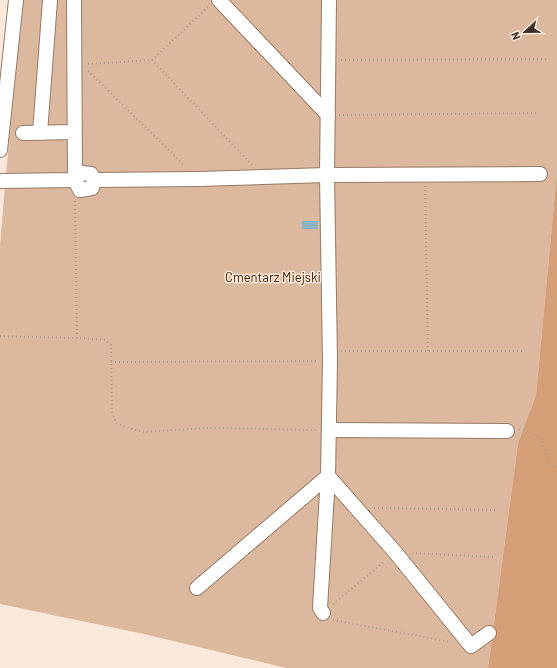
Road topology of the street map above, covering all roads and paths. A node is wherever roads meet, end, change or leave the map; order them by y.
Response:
1 (16, 0) edge
2 (50, 0) edge
3 (74, 0) edge
4 (328, 0) edge
5 (214, 3) edge
6 (547, 58) dead end
7 (152, 60) junction
8 (328, 60) junction
9 (77, 61) junction
10 (538, 113) dead end
11 (328, 115) junction
12 (40, 132) junction
13 (74, 132) junction
14 (23, 133) dead end
15 (0, 150) edge
16 (540, 174) dead end
17 (328, 175) junction
18 (425, 175) junction
19 (264, 177) junction
20 (199, 179) junction
21 (0, 180) edge
22 (75, 180) junction
23 (0, 336) edge
24 (77, 338) junction
25 (428, 351) junction
26 (522, 352) dead end
27 (330, 356) junction
28 (111, 362) junction
29 (329, 430) junction
30 (507, 431) joint
31 (557, 469) edge
32 (328, 476) junction
33 (357, 508) junction
34 (498, 510) dead end
35 (395, 552) junction
36 (493, 557) dead end
37 (197, 588) dead end
38 (323, 613) junction
39 (489, 633) dead end
40 (471, 646) junction

1 - 15 street
2 - 12 street
3 - 9 street
4 - 8 street
5 - 7 path
5 - 11 street
6 - 8 path
7 - 9 path
7 - 19 path
8 - 11 street
9 - 13 street
9 - 20 path
10 - 11 path
11 - 17 street
12 - 13 street
12 - 14 street
13 - 22 street
16 - 18 street
17 - 18 street
17 - 19 street
17 - 27 street
18 - 25 path
19 - 20 street
20 - 22 street
21 - 22 street
22 - 24 path
23 - 24 path
24 - 28 path
25 - 26 path
25 - 27 path
27 - 28 path
27 - 29 street
28 - 29 path
29 - 30 street
29 - 32 street
30 - 31 path
32 - 33 street
32 - 37 street
32 - 38 street
33 - 34 path
33 - 35 street
35 - 36 path
35 - 38 path
35 - 40 street
38 - 40 path
39 - 40 street

